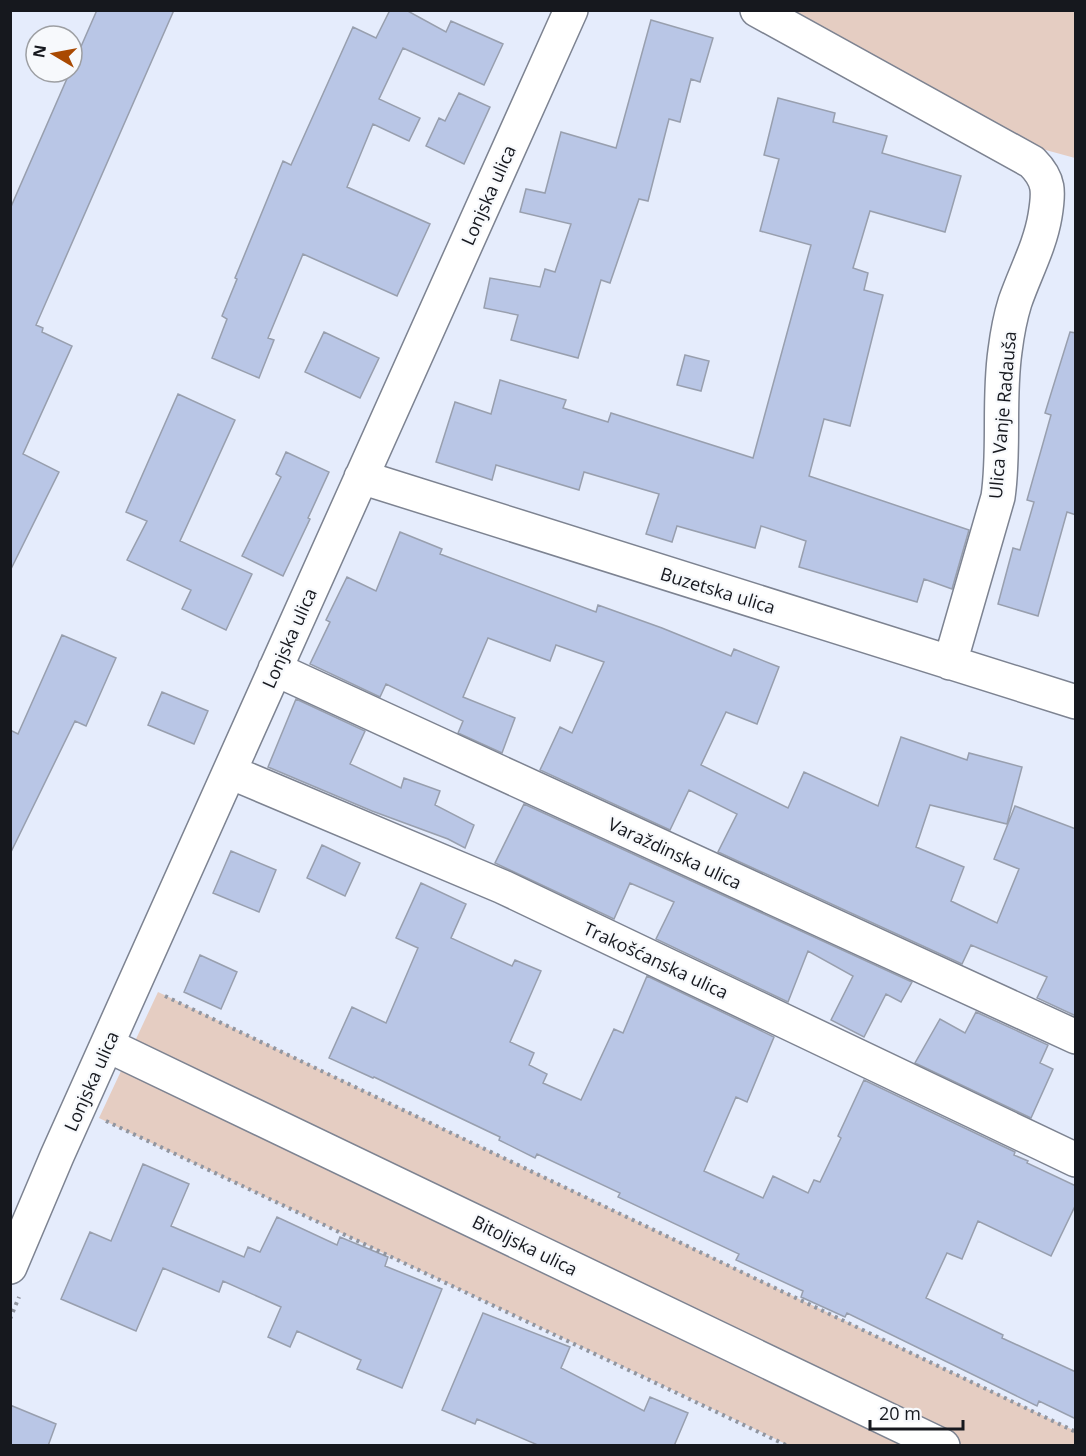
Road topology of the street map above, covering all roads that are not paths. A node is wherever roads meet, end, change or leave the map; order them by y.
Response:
1 (571, 10) edge
2 (757, 10) edge
3 (361, 477) junction
4 (950, 663) junction
5 (275, 669) junction
6 (1076, 702) edge
7 (230, 772) junction
8 (1076, 1037) edge
9 (107, 1045) junction
10 (1076, 1160) edge
11 (10, 1267) edge
12 (943, 1446) edge

1 - 3 street, Lonjska ulica
2 - 4 street, Ulica Vanje Radauša
3 - 4 street, Buzetska ulica
3 - 5 street, Lonjska ulica
4 - 6 street, Buzetska ulica
5 - 7 street, Lonjska ulica
5 - 8 street, Varaždinska ulica
7 - 9 street, Lonjska ulica
7 - 10 street, Trakošćanska ulica
9 - 11 street, Lonjska ulica
9 - 12 street, Bitoljska ulica

